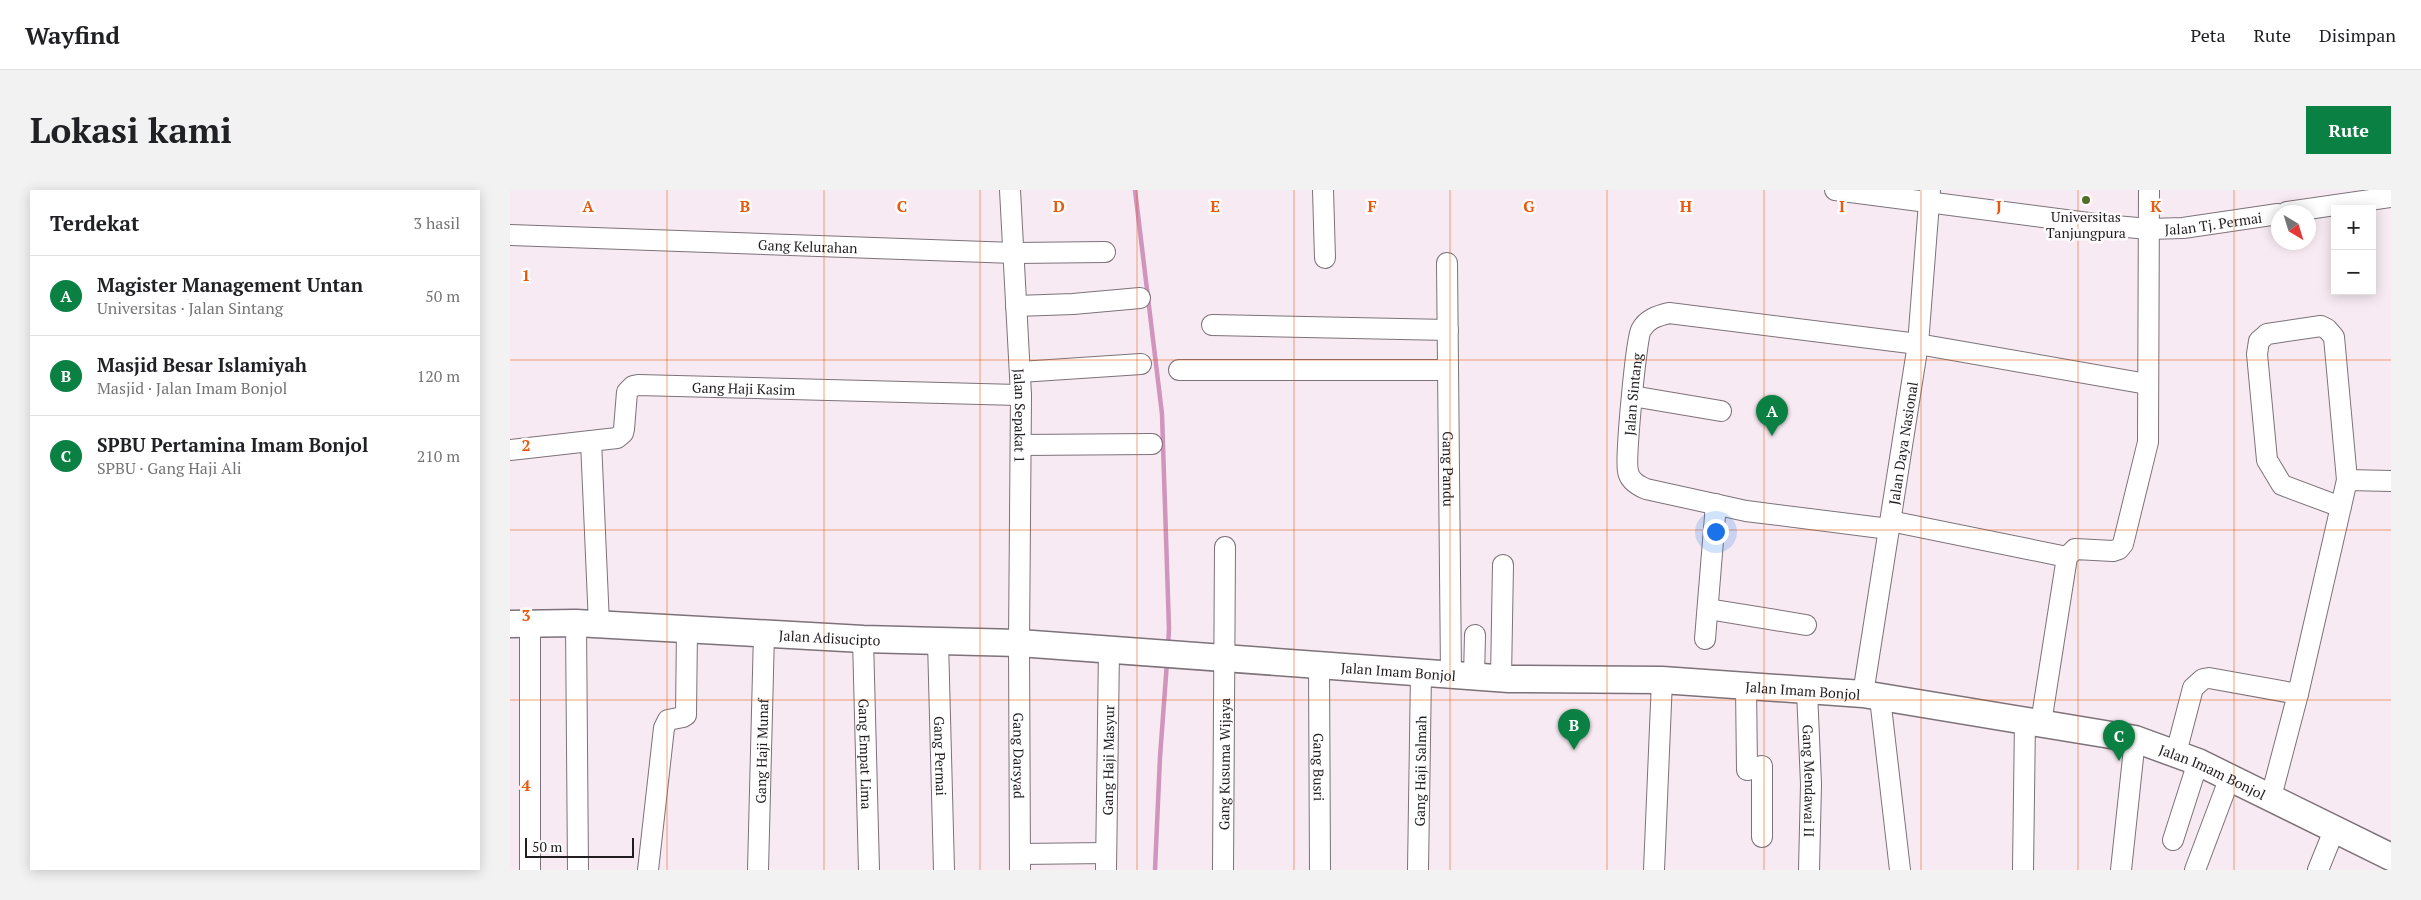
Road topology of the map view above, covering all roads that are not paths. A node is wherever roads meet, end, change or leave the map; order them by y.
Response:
1 (1010, 190) edge
2 (1322, 190) edge
3 (1835, 190) edge
4 (2149, 190) edge
5 (1930, 196) edge
6 (2391, 197) edge
7 (2316, 208) edge
8 (2271, 215) edge
9 (2149, 229) junction
10 (510, 235) edge
11 (1105, 252) dead end
12 (1014, 253) junction
13 (1325, 258) dead end
14 (1447, 263) dead end
15 (1140, 298) dead end
16 (1016, 306) junction
17 (1212, 325) dead end
18 (1448, 330) junction
19 (1918, 344) junction
20 (1141, 364) dead end
21 (1178, 370) dead end
22 (1448, 370) junction
23 (1020, 372) junction
24 (2147, 384) junction
25 (1021, 395) junction
26 (1632, 396) junction
27 (1721, 411) dead end
28 (591, 442) junction
29 (1152, 444) dead end
30 (1021, 446) junction
31 (510, 450) edge
32 (2347, 480) junction
33 (2391, 481) edge
34 (1716, 504) junction
35 (2341, 507) junction
36 (1889, 525) junction
37 (1225, 547) dead end
38 (2067, 557) junction
39 (1503, 564) dead end
40 (1708, 609) junction
41 (520, 624) edge
42 (588, 624) junction
43 (1806, 626) dead end
44 (687, 629) junction
45 (764, 633) junction
46 (1475, 635) dead end
47 (863, 639) junction
48 (1705, 639) dead end
49 (938, 641) junction
50 (1018, 643) junction
51 (1109, 649) junction
52 (1186, 656) joint
53 (1224, 658) junction
54 (1318, 665) junction
55 (1422, 672) junction
56 (1463, 676) junction
57 (1500, 678) junction
58 (1662, 680) junction
59 (1746, 686) junction
60 (1807, 691) junction
61 (2298, 694) junction
62 (1872, 696) junction
63 (2033, 721) junction
64 (2135, 739) junction
65 (2187, 757) junction
66 (2230, 777) junction
67 (2271, 797) junction
68 (2335, 828) junction
69 (1762, 837) dead end
70 (2173, 840) dead end
71 (2391, 857) edge
72 (1020, 862) edge
73 (1106, 862) edge
74 (530, 870) edge
75 (578, 870) edge
76 (648, 870) edge
77 (758, 870) edge
78 (869, 870) edge
79 (944, 870) edge
80 (1222, 870) edge
81 (1320, 870) edge
82 (1418, 870) edge
83 (1654, 870) edge
84 (1808, 870) edge
85 (1900, 870) edge
86 (2023, 870) edge
87 (2121, 870) edge
88 (2195, 870) edge
89 (2318, 870) edge

1 - 12 street, Jalan Sepakat 1
2 - 13 street
3 - 5 street, Jalan Tj. Permai
4 - 9 street
5 - 9 street, Jalan Tj. Permai
5 - 19 street, Jalan Daya Nasional
6 - 7 street
8 - 9 street, Jalan Tj. Permai
9 - 24 street
10 - 12 street, Gang Kelurahan
11 - 12 street, Gang Kelurahan
12 - 16 street, Jalan Sepakat 1
14 - 18 street, Gang Pandu
15 - 16 street
16 - 23 street, Jalan Sepakat 1
17 - 18 street
18 - 22 street, Gang Pandu
19 - 24 street, Jalan Sintang
19 - 26 street, Jalan Sintang
19 - 36 street, Jalan Daya Nasional
20 - 23 street
21 - 22 street
22 - 56 street, Gang Pandu
23 - 25 street, Jalan Sepakat 1
24 - 38 street
25 - 28 street, Gang Haji Kasim
25 - 30 street, Jalan Sepakat 1
26 - 27 street
26 - 34 street, Jalan Sintang
28 - 31 street, Gang Haji Kasim
28 - 42 street
29 - 30 street
30 - 50 street, Jalan Sepakat 1
32 - 33 street
32 - 35 street
32 - 35 street
34 - 36 street, Jalan Sintang
34 - 40 street
35 - 61 street
36 - 38 street, Jalan Sintang
36 - 62 street, Jalan Daya Nasional
37 - 53 street, Gang Kusuma Wijaya
38 - 63 street
39 - 57 street
40 - 43 street
40 - 48 street
41 - 42 main road, Jalan Adisucipto
41 - 74 street
42 - 44 main road, Jalan Adisucipto
42 - 75 street
44 - 45 main road, Jalan Adisucipto
44 - 76 street
45 - 47 main road, Jalan Adisucipto
45 - 77 street, Gang Haji Munaf
46 - 56 street
47 - 49 main road, Jalan Adisucipto
47 - 78 street, Gang Empat Lima
49 - 50 main road, Jalan Adisucipto
49 - 79 street, Gang Permai
50 - 51 main road, Jalan Adisucipto
50 - 72 street, Gang Darsyad
51 - 52 main road, Jalan Adisucipto
51 - 73 street, Gang Haji Masyur
52 - 53 main road, Jalan Imam Bonjol
53 - 54 main road, Jalan Imam Bonjol
53 - 80 street, Gang Kusuma Wijaya
54 - 55 main road, Jalan Imam Bonjol
54 - 81 street, Gang Busri
55 - 56 main road, Jalan Imam Bonjol
55 - 82 street, Gang Haji Salmah
56 - 57 main road, Jalan Imam Bonjol
57 - 58 main road, Jalan Imam Bonjol
58 - 59 main road, Jalan Imam Bonjol
58 - 83 street
59 - 60 main road, Jalan Imam Bonjol
59 - 69 street
60 - 62 main road, Jalan Imam Bonjol
60 - 84 street, Gang Mendawai II
61 - 65 street
61 - 67 street
62 - 63 main road, Jalan Imam Bonjol
62 - 85 street, Jalan Daya Nasional
63 - 64 main road, Jalan Imam Bonjol
63 - 86 street
64 - 65 main road, Jalan Imam Bonjol
64 - 87 street
65 - 66 main road, Jalan Imam Bonjol
65 - 70 street
66 - 67 main road, Jalan Imam Bonjol
66 - 88 street
67 - 68 main road, Jalan Imam Bonjol
68 - 71 main road, Jalan Imam Bonjol
68 - 89 street
72 - 73 street

